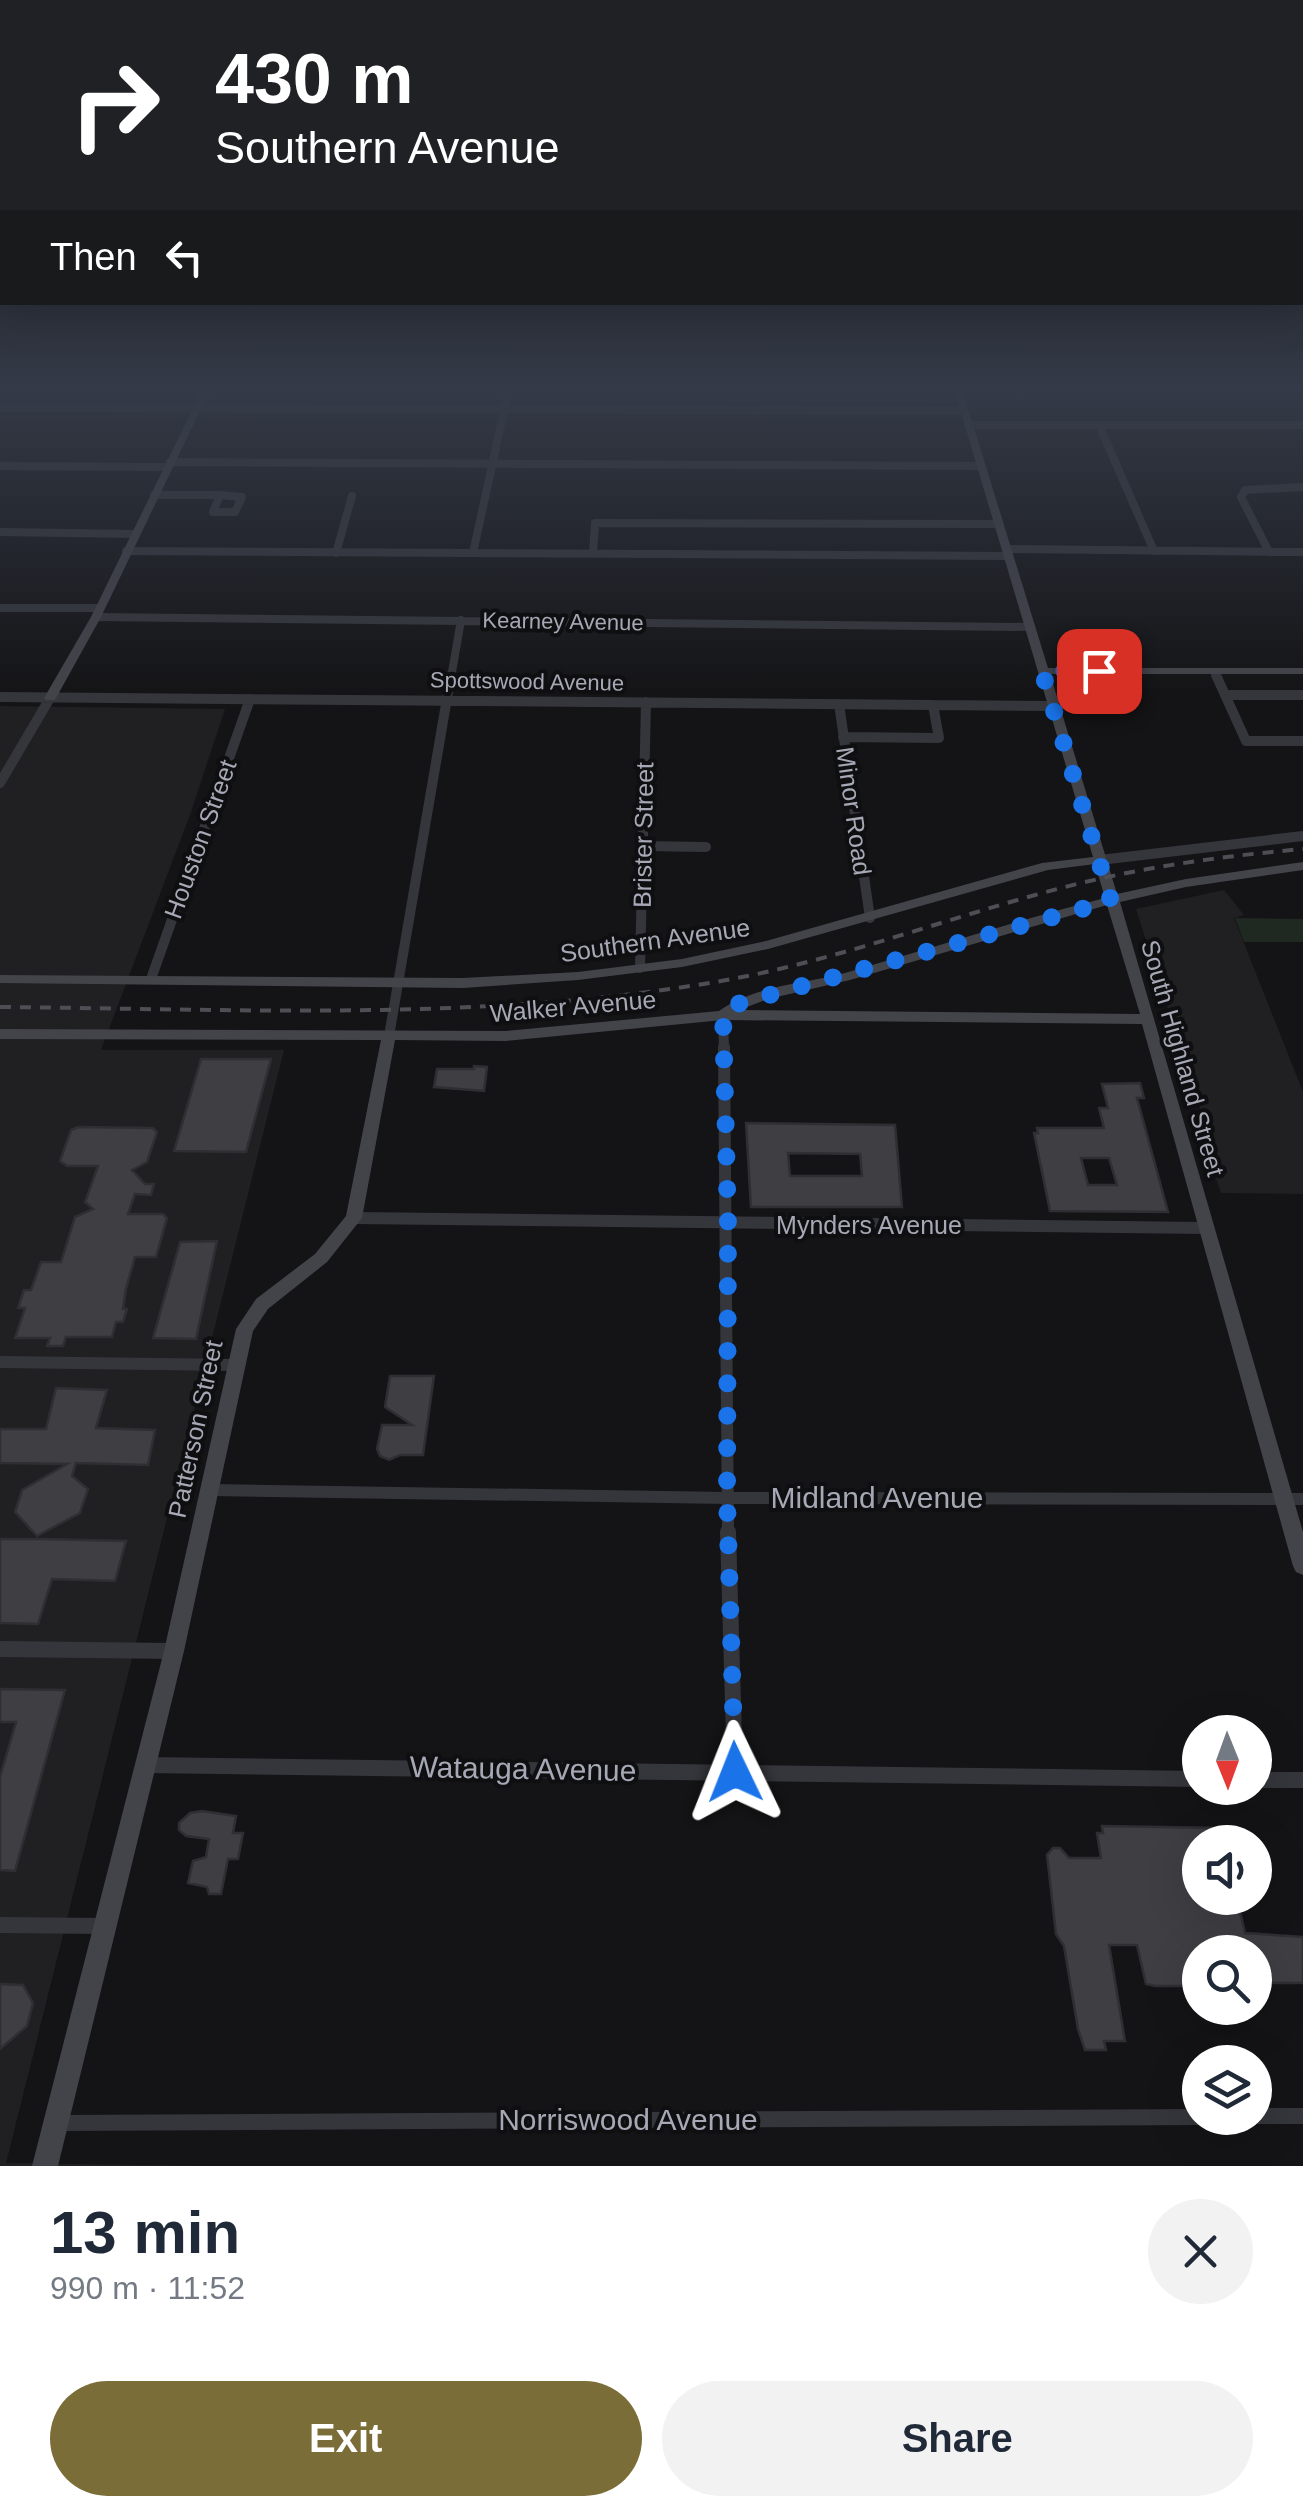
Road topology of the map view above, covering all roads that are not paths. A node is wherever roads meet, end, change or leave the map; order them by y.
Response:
1 (487, 493) edge
2 (988, 493) edge
3 (1128, 493) edge
4 (1243, 493) edge
5 (154, 495) joint
6 (220, 495) dead end
7 (352, 496) dead end
8 (999, 524) junction
9 (0, 532) edge
10 (135, 534) junction
11 (126, 551) junction
12 (1154, 551) junction
13 (1007, 552) junction
14 (1269, 552) junction
15 (1303, 552) edge
16 (336, 553) junction
17 (472, 553) junction
18 (594, 553) junction
19 (0, 608) edge
20 (97, 613) junction
21 (460, 620) junction
22 (1029, 627) junction
23 (1042, 671) junction
24 (1303, 671) edge
25 (1215, 672) junction
26 (1225, 695) junction
27 (1303, 695) edge
28 (0, 698) edge
29 (50, 698) junction
30 (250, 700) junction
31 (446, 700) junction
32 (646, 702) junction
33 (839, 704) junction
34 (932, 705) junction
35 (1054, 706) junction
36 (844, 736) junction
37 (1303, 742) edge
38 (0, 783) edge
39 (1303, 836) edge
40 (642, 846) junction
41 (706, 847) dead end
42 (1100, 860) junction
43 (1303, 866) edge
44 (1111, 901) junction
45 (870, 918) junction
46 (640, 968) junction
47 (0, 979) edge
48 (151, 979) junction
49 (399, 982) junction
50 (723, 1014) junction
51 (1148, 1019) junction
52 (0, 1034) edge
53 (389, 1036) junction
54 (354, 1218) junction
55 (728, 1224) junction
56 (1205, 1228) junction
57 (0, 1362) edge
58 (236, 1365) junction
59 (211, 1490) junction
60 (727, 1498) junction
61 (1293, 1499) edge
62 (1303, 1566) edge
63 (0, 1649) edge
64 (174, 1651) junction
65 (146, 1766) junction
66 (735, 1772) junction
67 (1182, 1779) edge
68 (1272, 1780) edge
69 (1303, 1780) edge
70 (0, 1924) edge
71 (106, 1926) junction
72 (1272, 2116) edge
73 (1303, 2116) edge
74 (1182, 2117) edge
75 (56, 2123) junction
76 (46, 2166) edge

1 - 17 street
2 - 8 street, South Highland Street
3 - 12 street
4 - 14 street
5 - 6 street
5 - 10 street
7 - 16 street
8 - 13 street, South Highland Street
8 - 18 street
9 - 10 street
10 - 11 street
11 - 16 street
11 - 20 street
12 - 13 street
12 - 14 street
13 - 18 street
13 - 22 street, South Highland Street
14 - 15 street
16 - 17 street
17 - 18 street
19 - 20 street, Kearney Avenue
20 - 21 street, Kearney Avenue
20 - 29 street
21 - 22 street, Kearney Avenue
21 - 31 street, Patterson Street
22 - 23 street, South Highland Street
23 - 25 street
23 - 35 street, South Highland Street
24 - 25 street
25 - 26 street
26 - 27 street
26 - 37 street
28 - 29 street, Spottswood Avenue
29 - 30 street, Spottswood Avenue
29 - 38 street
30 - 31 street, Spottswood Avenue
30 - 48 street, Houston Street
31 - 32 street, Spottswood Avenue
31 - 49 street, Patterson Street
32 - 33 street, Spottswood Avenue
32 - 40 street, Brister Street
33 - 34 street, Spottswood Avenue
33 - 36 street, Minor Road
34 - 35 street, Spottswood Avenue
34 - 36 street
35 - 42 street, South Highland Street
36 - 45 street, Minor Road
39 - 42 street, Southern Avenue
40 - 41 street
40 - 46 street, Brister Street
42 - 44 street, South Highland Street
42 - 45 street, Southern Avenue
43 - 44 street
44 - 50 street
44 - 51 street, South Highland Street
45 - 46 street, Southern Avenue
46 - 49 street, Southern Avenue
47 - 48 street, Southern Avenue
48 - 49 street, Southern Avenue
49 - 53 street, Patterson Street
50 - 51 street, Walker Avenue
50 - 53 street, Walker Avenue
50 - 55 street
51 - 56 street, South Highland Street
52 - 53 street, Walker Avenue
53 - 54 street, Patterson Street
54 - 55 street, Mynders Avenue
54 - 58 street, Patterson Street
55 - 56 street, Mynders Avenue
55 - 60 street
56 - 61 street, South Highland Street
57 - 58 street
58 - 59 street, Patterson Street
59 - 60 street, Midland Avenue
59 - 64 street, Patterson Street
60 - 61 street, Midland Avenue
60 - 66 street
61 - 62 street, South Highland Street
63 - 64 street
64 - 65 street, Patterson Street
65 - 66 street, Watauga Avenue
65 - 71 street, Patterson Street
66 - 67 street, Watauga Avenue
68 - 69 street
70 - 71 street
71 - 75 street, Patterson Street
72 - 73 street
74 - 75 street, Norriswood Avenue
75 - 76 street, Patterson Street

